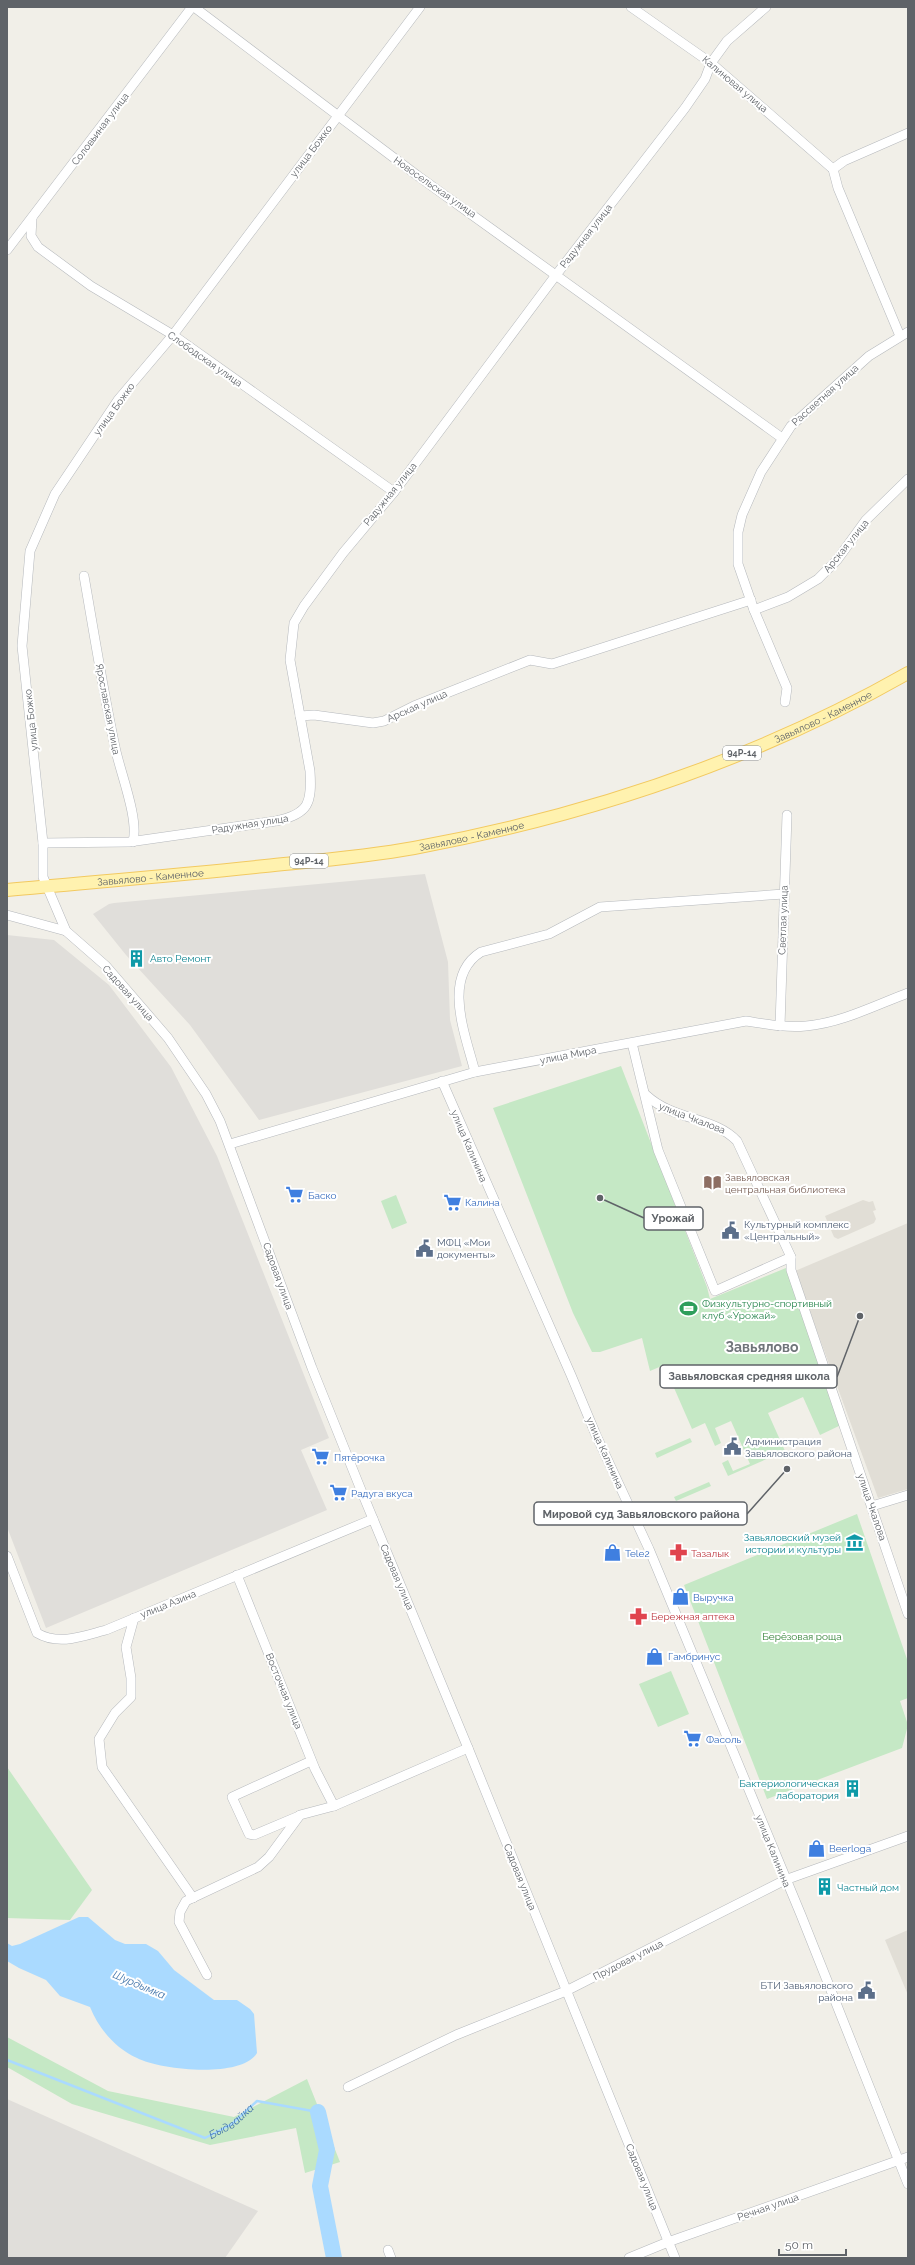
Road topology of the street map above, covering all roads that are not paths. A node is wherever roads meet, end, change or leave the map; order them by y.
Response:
1 (193, 7) edge
2 (420, 7) edge
3 (631, 7) edge
4 (766, 7) edge
5 (711, 63) junction
6 (337, 116) junction
7 (908, 132) edge
8 (833, 169) junction
9 (32, 218) junction
10 (7, 250) edge
11 (556, 275) junction
12 (904, 334) edge
13 (173, 335) junction
14 (782, 438) junction
15 (908, 479) edge
16 (394, 492) junction
17 (84, 576) dead end
18 (751, 600) junction
19 (754, 610) junction
20 (908, 672) edge
21 (785, 702) dead end
22 (300, 716) junction
23 (787, 815) dead end
24 (133, 842) junction
25 (43, 843) junction
26 (48, 888) junction
27 (7, 890) edge
28 (784, 894) junction
29 (7, 916) edge
30 (66, 932) junction
31 (908, 993) edge
32 (780, 1026) junction
33 (632, 1043) junction
34 (475, 1072) junction
35 (442, 1081) junction
36 (646, 1095) junction
37 (230, 1144) junction
38 (791, 1257) junction
39 (908, 1495) edge
40 (872, 1506) junction
41 (372, 1519) junction
42 (7, 1556) edge
43 (237, 1575) junction
44 (908, 1614) edge
45 (134, 1618) junction
46 (468, 1748) junction
47 (311, 1761) junction
48 (334, 1806) junction
49 (300, 1815) junction
50 (908, 1836) edge
51 (785, 1880) junction
52 (193, 1898) junction
53 (207, 1975) dead end
54 (566, 1991) junction
55 (348, 2087) dead end
56 (908, 2157) edge
57 (898, 2161) junction
58 (908, 2184) edge
59 (668, 2242) junction
60 (629, 2258) edge
61 (675, 2258) edge

1 - 6 street, Новосельская улица
1 - 9 street, Соловьиная улица
2 - 6 street, улица Божко
3 - 5 street, Калиновая улица
4 - 5 street, Радужная улица
5 - 8 street, Калиновая улица
5 - 11 street, Радужная улица
6 - 11 street, Новосельская улица
6 - 13 street, улица Божко
7 - 8 street
8 - 12 street
9 - 10 street, Соловьиная улица
9 - 13 street, Слободская улица
11 - 14 street, Новосельская улица
11 - 16 street, Радужная улица
12 - 14 street, Рассветная улица
13 - 16 street, Слободская улица
13 - 25 street, улица Божко
14 - 18 street, Рассветная улица
15 - 19 street, Арская улица
16 - 22 street, Радужная улица
17 - 24 street, Ярославская улица
18 - 19 street, Рассветная улица
18 - 22 street, Арская улица
19 - 21 street, Рассветная улица
20 - 26 main road, Завьялово - Каменное / 94Р-14
22 - 24 street, Радужная улица
23 - 28 street, Светлая улица
24 - 25 street, Радужная улица
25 - 26 street, улица Божко
26 - 27 main road, Завьялово - Каменное / 94Р-14
26 - 30 street, улица Божко
28 - 32 street, Светлая улица
28 - 34 street
29 - 30 street
30 - 37 street, Садовая улица
31 - 32 street, улица Мира
32 - 33 street, улица Мира
33 - 34 street, улица Мира
33 - 36 street
34 - 35 street, улица Мира
35 - 37 street, улица Мира
35 - 51 street, улица Калинина
36 - 38 street, улица Чкалова
36 - 38 street
37 - 41 street, Садовая улица
38 - 40 street, улица Чкалова
39 - 40 street
40 - 44 street, улица Чкалова
41 - 43 street, улица Азина
41 - 46 street, Садовая улица
42 - 45 street, улица Азина
43 - 45 street, улица Азина
43 - 47 street, Восточная улица
45 - 52 street
46 - 48 street
46 - 54 street, Садовая улица
47 - 48 street, Восточная улица
47 - 49 street
48 - 49 street
49 - 52 street
50 - 51 street, Прудовая улица
51 - 54 street, Прудовая улица
51 - 57 street, улица Калинина
52 - 53 street
54 - 55 street, Прудовая улица
54 - 59 street, Садовая улица
56 - 57 street, Речная улица
57 - 58 street, улица Калинина
57 - 59 street, Речная улица
59 - 60 street, Речная улица
59 - 61 street, Садовая улица

